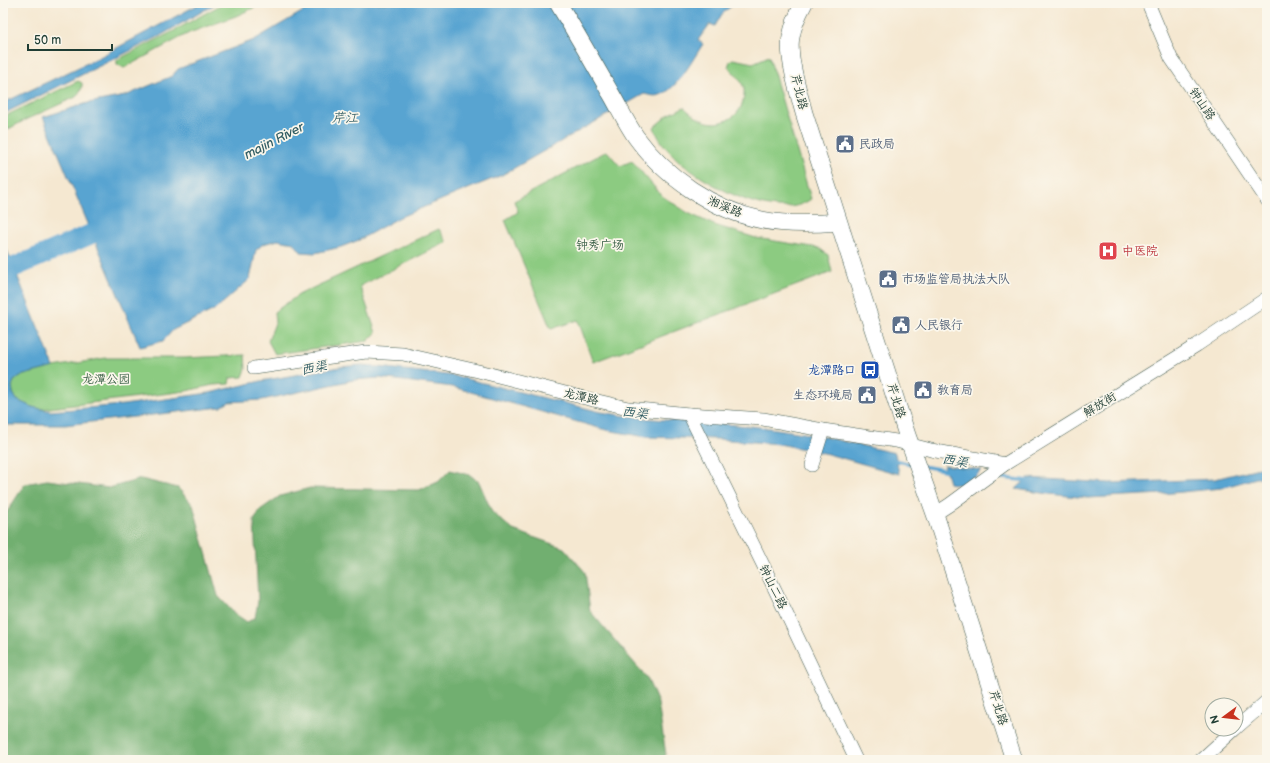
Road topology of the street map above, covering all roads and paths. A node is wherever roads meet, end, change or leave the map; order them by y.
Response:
1 (558, 3) edge
2 (804, 3) edge
3 (1148, 3) edge
4 (1267, 200) edge
5 (838, 222) junction
6 (1267, 298) edge
7 (254, 368) dead end
8 (689, 414) junction
9 (823, 430) junction
10 (910, 444) junction
11 (1005, 464) junction
12 (812, 465) dead end
13 (935, 514) junction
14 (1267, 701) edge
15 (1244, 720) edge
16 (1225, 737) edge
17 (856, 760) edge
18 (1014, 760) edge
19 (1201, 760) edge

1 - 5 main road, 湘溪路
2 - 5 main road, 芹北路
3 - 4 street, 钟山路
5 - 10 main road, 芹北路
6 - 11 street, 解放街
7 - 8 street, 龙潭路
8 - 9 street, 龙潭路
8 - 17 street, 钟山二路
9 - 10 street, 龙潭路
9 - 12 street
10 - 11 street, 龙潭路
10 - 13 main road, 芹北路
11 - 13 street, 解放街
13 - 18 main road, 芹北路
14 - 15 street
16 - 19 street

